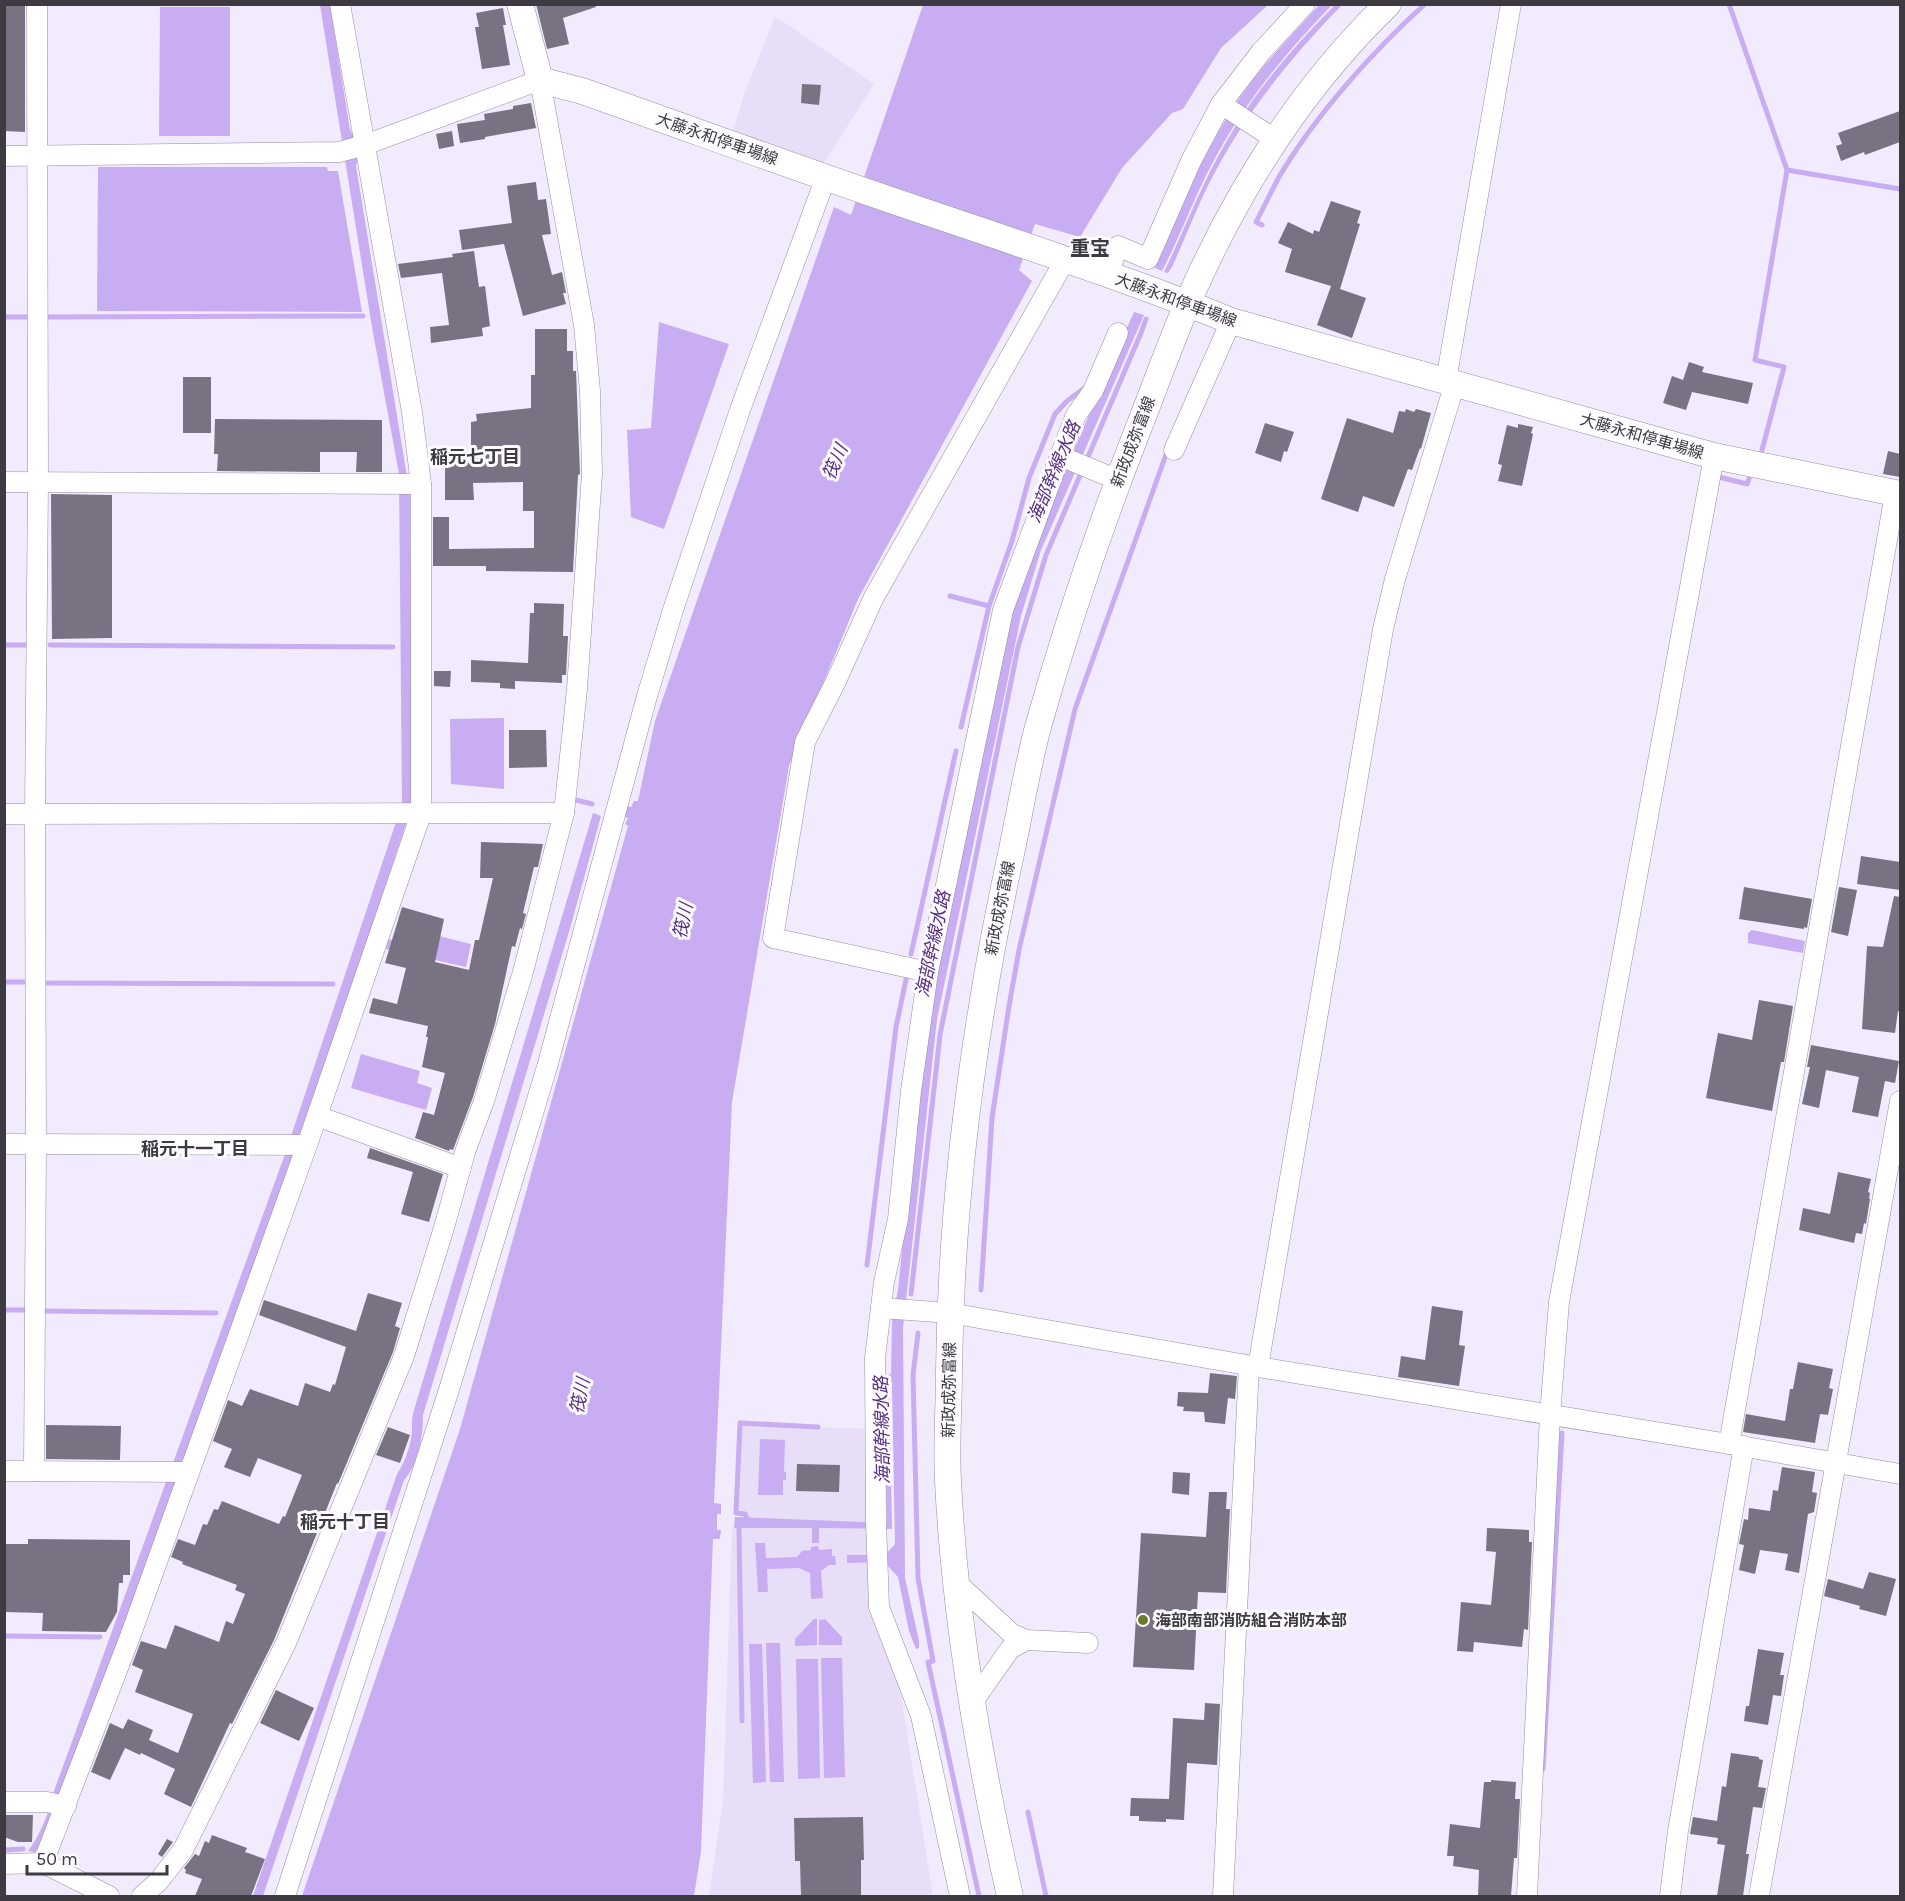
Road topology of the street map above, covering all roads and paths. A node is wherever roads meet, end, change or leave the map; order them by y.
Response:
1 (37, 4) edge
2 (340, 4) edge
3 (520, 4) edge
4 (1305, 4) edge
5 (1388, 4) edge
6 (1511, 4) edge
7 (540, 80) junction
8 (1225, 106) junction
9 (1268, 135) junction
10 (362, 145) junction
11 (4, 156) edge
12 (37, 156) junction
13 (826, 177) junction
14 (1065, 260) junction
15 (1108, 275) junction
16 (1188, 303) junction
17 (1231, 321) junction
18 (1118, 333) dead end
19 (1451, 382) junction
20 (1174, 450) dead end
21 (1713, 456) junction
22 (1063, 458) junction
23 (1118, 480) junction
24 (4, 482) edge
25 (38, 482) junction
26 (411, 484) junction
27 (1898, 494) edge
28 (564, 813) junction
29 (4, 814) edge
30 (35, 814) junction
31 (410, 814) junction
32 (928, 972) junction
33 (1900, 1101) edge
34 (317, 1116) junction
35 (4, 1144) edge
36 (36, 1144) junction
37 (299, 1145) junction
38 (461, 1168) junction
39 (892, 1309) junction
40 (950, 1313) junction
41 (1253, 1367) junction
42 (1550, 1415) junction
43 (1737, 1445) junction
44 (1837, 1463) junction
45 (4, 1471) edge
46 (34, 1471) junction
47 (180, 1472) junction
48 (1900, 1474) edge
49 (956, 1582) junction
50 (1026, 1640) junction
51 (1088, 1643) dead end
52 (972, 1703) junction
53 (4, 1802) edge
54 (58, 1804) junction
55 (43, 1863) junction
56 (4, 1864) edge
57 (110, 1896) edge
58 (142, 1896) edge
59 (285, 1896) edge
60 (960, 1896) edge
61 (1010, 1896) edge
62 (1223, 1896) edge
63 (1527, 1896) edge
64 (1670, 1896) edge
65 (1759, 1896) edge

1 - 12 street
2 - 10 street
3 - 7 main road
4 - 8 street
5 - 9 main road, 新政成弥富線
6 - 19 street
7 - 10 street
7 - 13 main road, 大藤永和停車場線
7 - 28 street
8 - 9 street
8 - 15 street
9 - 16 main road, 新政成弥富線
10 - 12 street
10 - 26 street
11 - 12 street
12 - 25 street
13 - 14 main road, 大藤永和停車場線
13 - 59 street
14 - 15 main road, 大藤永和停車場線
14 - 32 street
15 - 16 main road, 大藤永和停車場線
16 - 17 main road, 大藤永和停車場線
16 - 23 main road, 新政成弥富線
17 - 19 main road, 大藤永和停車場線
17 - 20 street
18 - 22 street
19 - 21 main road, 大藤永和停車場線
19 - 41 street
21 - 27 main road, 大藤永和停車場線
21 - 42 street
22 - 23 street
22 - 32 street
23 - 40 main road, 新政成弥富線
24 - 25 street
25 - 26 street
25 - 30 street
26 - 31 street
27 - 43 street
28 - 31 street
28 - 38 street
29 - 30 street
30 - 31 street
30 - 36 street
31 - 34 street
32 - 39 street
33 - 44 street
34 - 37 street
34 - 38 street
35 - 36 street
36 - 37 street
36 - 46 street
37 - 47 street
38 - 58 street
39 - 40 street
39 - 60 street
40 - 41 street
40 - 49 main road, 新政成弥富線
41 - 42 street
41 - 62 street
42 - 43 street
42 - 63 street
43 - 44 street
43 - 64 street
44 - 48 street
44 - 65 street
45 - 46 street
46 - 47 street
47 - 54 street
49 - 50 street
49 - 52 main road, 新政成弥富線
50 - 51 street
50 - 52 street
52 - 61 main road, 新政成弥富線
53 - 54 street
54 - 55 street
55 - 56 street
55 - 57 street

